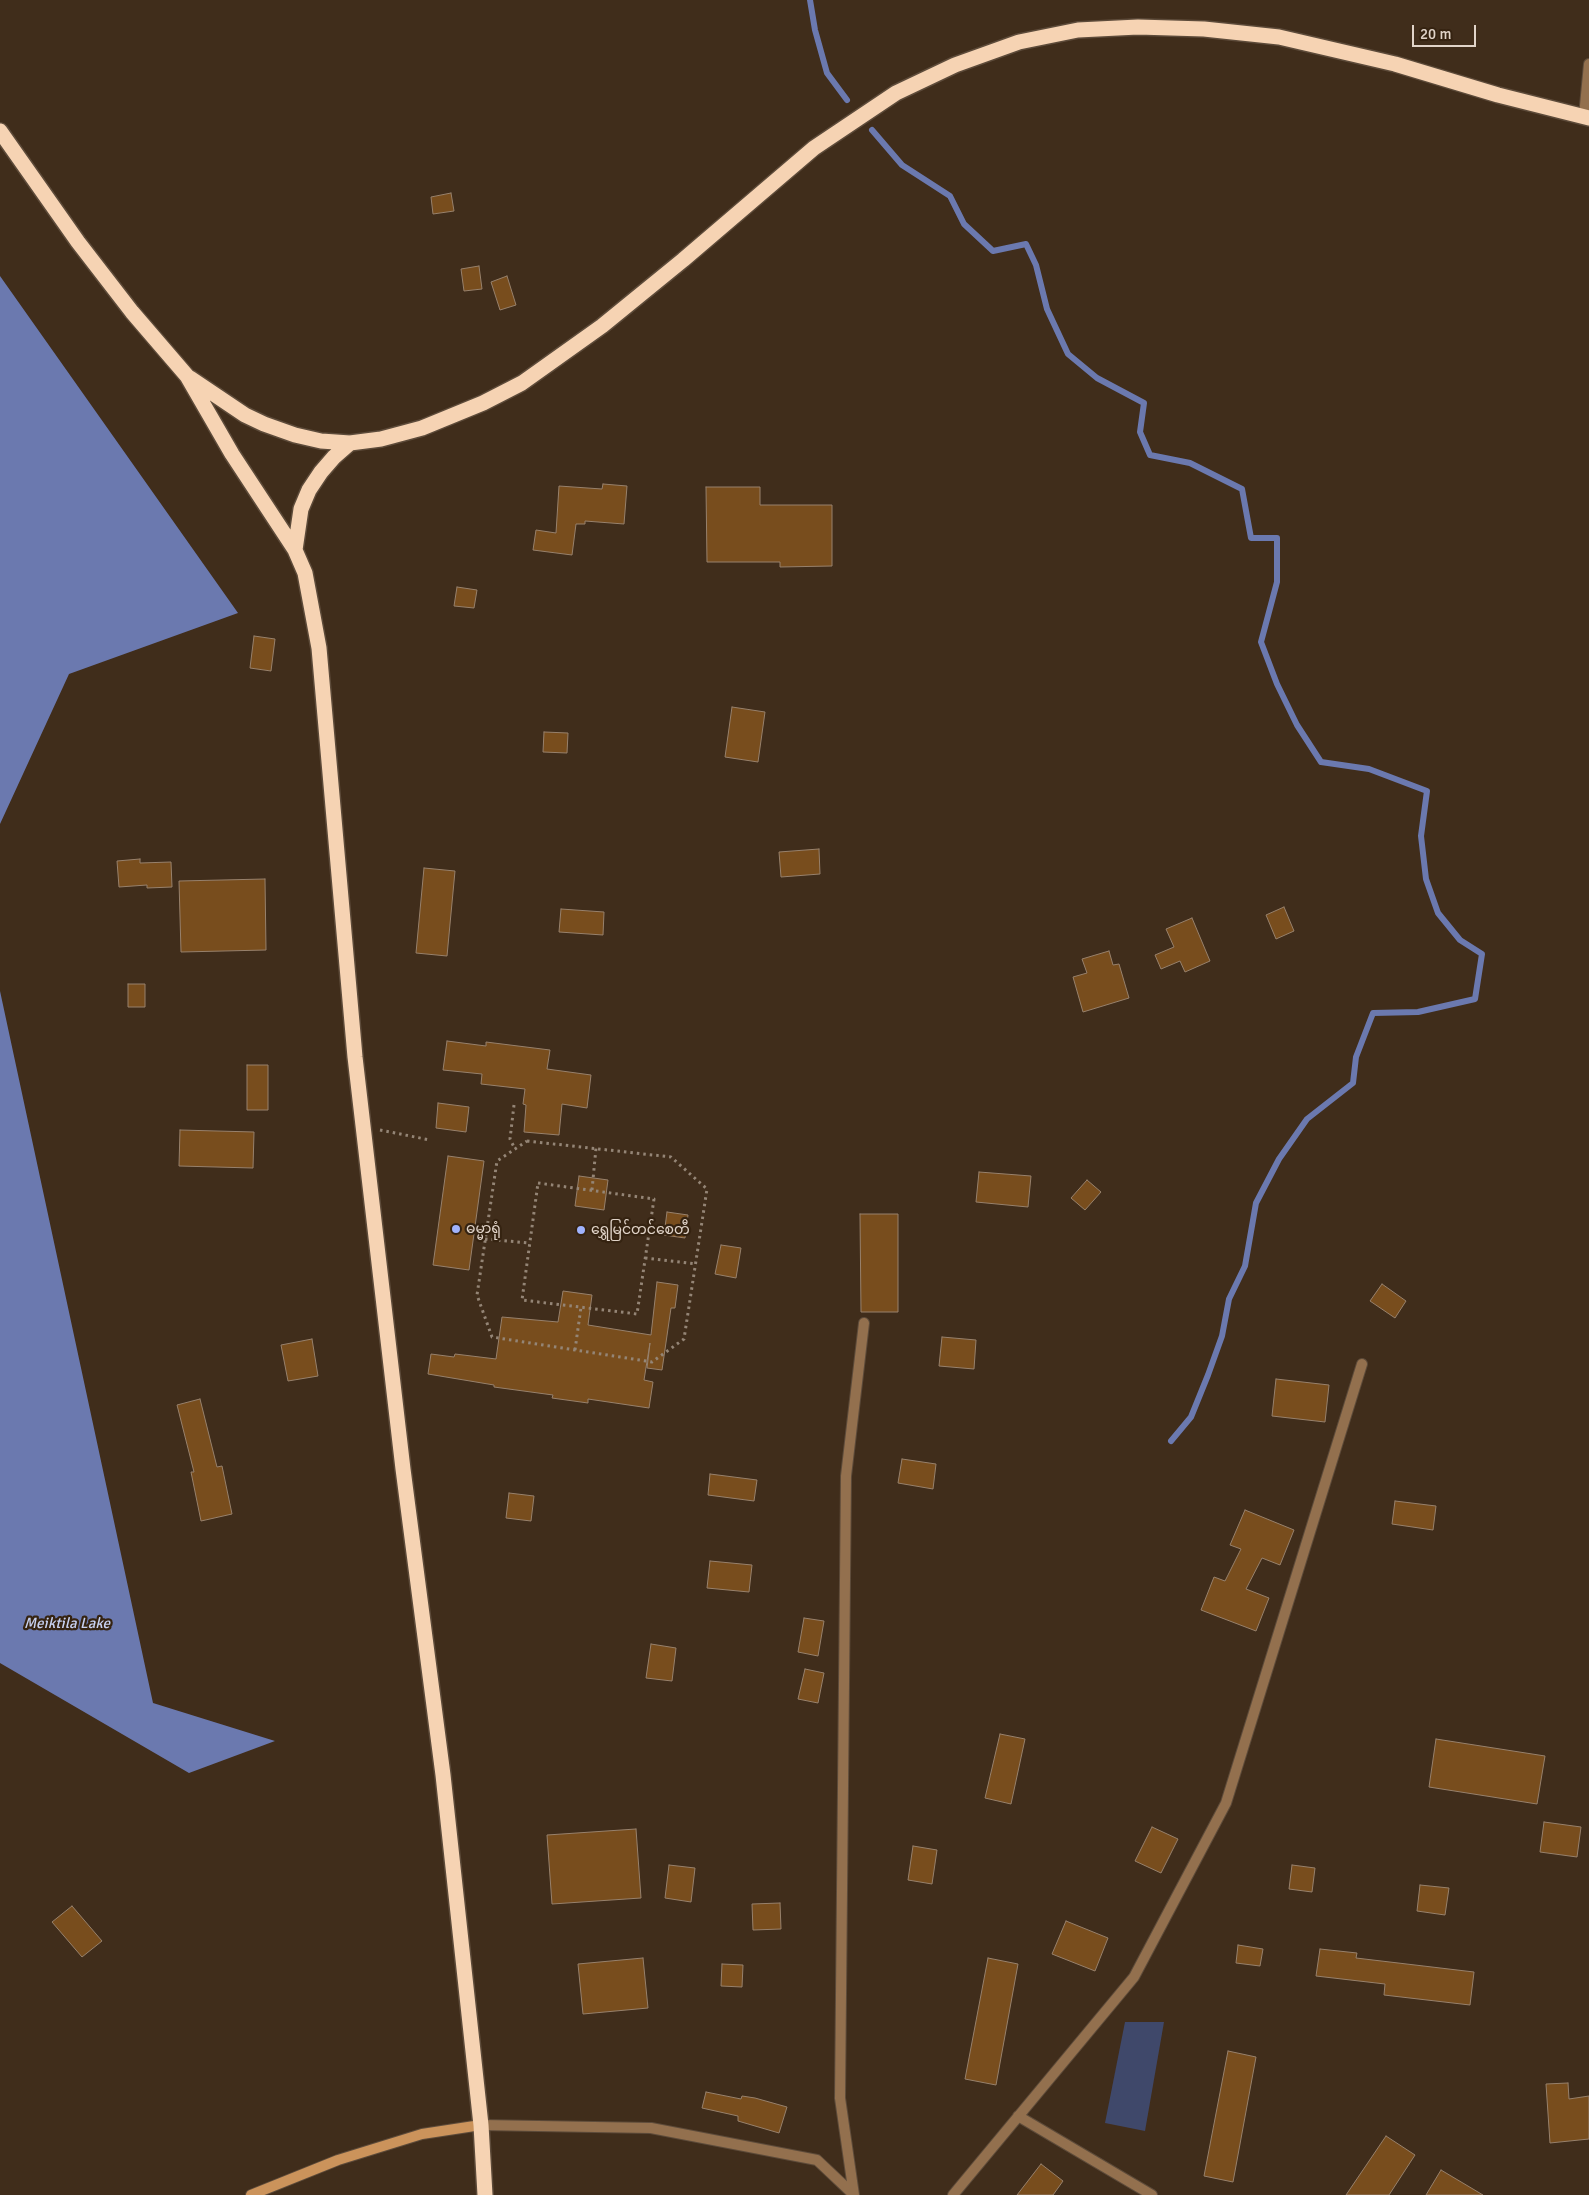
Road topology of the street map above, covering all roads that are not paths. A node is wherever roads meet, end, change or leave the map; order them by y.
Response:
1 (1589, 64) edge
2 (1586, 117) edge
3 (0, 131) edge
4 (187, 376) junction
5 (350, 443) junction
6 (295, 550) junction
7 (864, 1322) dead end
8 (1362, 1364) dead end
9 (1018, 2116) junction
10 (481, 2125) junction
11 (251, 2195) edge
12 (485, 2195) edge
13 (854, 2195) edge
14 (953, 2195) edge
15 (1152, 2195) edge

1 - 2 street
2 - 5 highway
3 - 4 highway
4 - 5 highway
4 - 6 highway
5 - 6 highway
6 - 10 highway
7 - 13 street
8 - 9 street
9 - 14 street
9 - 15 street
10 - 11 street
10 - 12 highway
10 - 13 street

